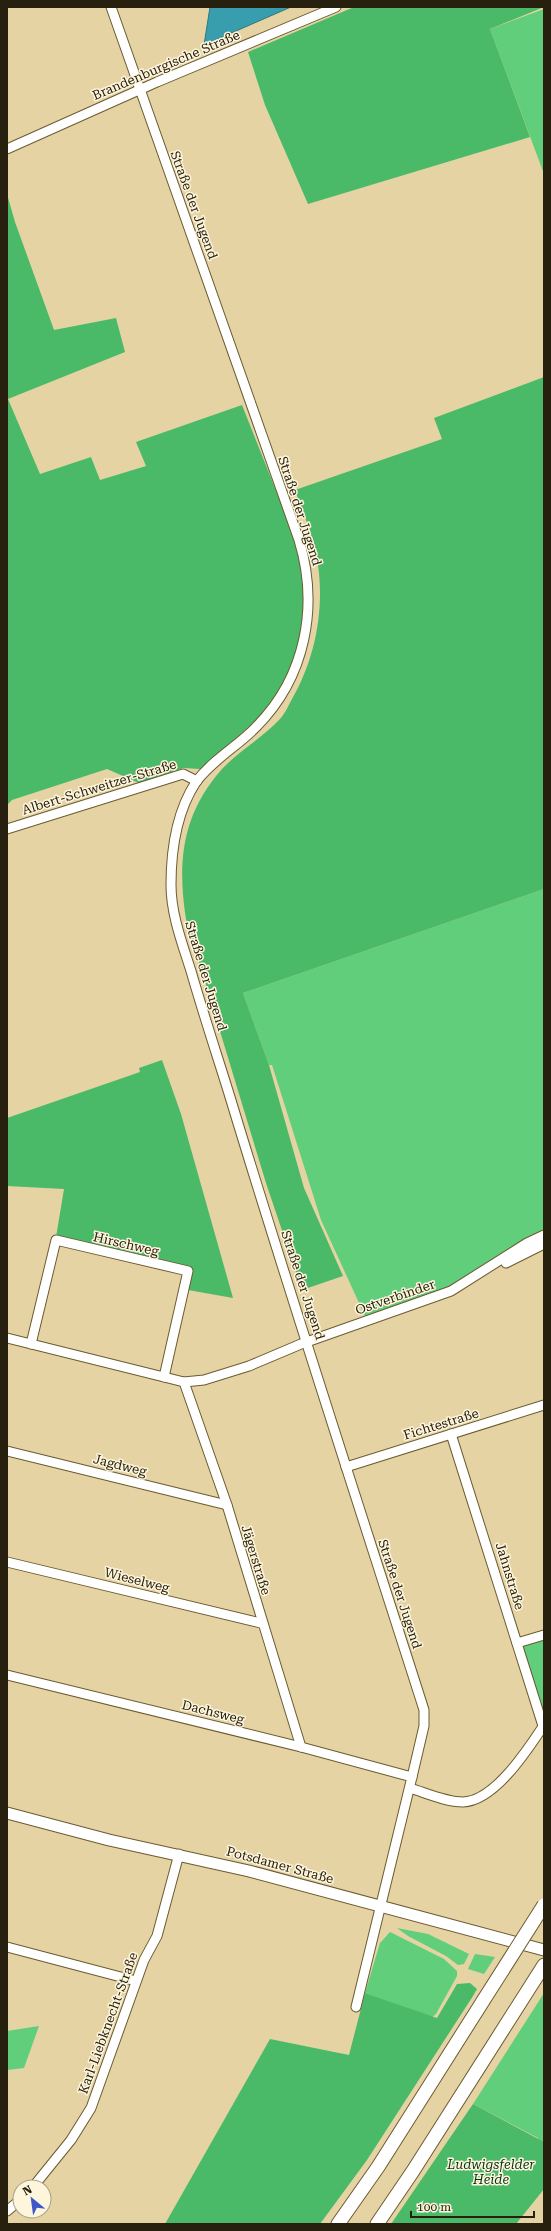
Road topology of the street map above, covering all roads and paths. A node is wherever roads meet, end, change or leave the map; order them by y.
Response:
1 (111, 7) edge
2 (336, 7) edge
3 (141, 90) junction
4 (7, 149) edge
5 (197, 781) junction
6 (7, 829) edge
7 (544, 1235) edge
8 (544, 1244) edge
9 (487, 1269) junction
10 (7, 1338) edge
11 (307, 1342) junction
12 (30, 1344) junction
13 (164, 1377) junction
14 (184, 1382) junction
15 (544, 1404) edge
16 (451, 1434) junction
17 (7, 1451) edge
18 (346, 1467) junction
19 (226, 1505) junction
20 (7, 1562) edge
21 (261, 1623) junction
22 (544, 1635) edge
23 (517, 1643) junction
24 (7, 1675) edge
25 (544, 1726) edge
26 (301, 1747) junction
27 (412, 1777) junction
28 (410, 1788) junction
29 (7, 1813) edge
30 (179, 1854) junction
31 (544, 1905) edge
32 (381, 1906) junction
33 (7, 1947) edge
34 (544, 1950) edge
35 (544, 1965) edge
36 (136, 1981) junction
37 (356, 2007) dead end
38 (39, 2179) edge
39 (338, 2224) edge
40 (377, 2224) edge

1 - 3 street, Straße der Jugend
2 - 3 street, Brandenburgische Straße
3 - 4 street, Brandenburgische Straße
3 - 5 street, Straße der Jugend
5 - 6 street, Albert-Schweitzer-Straße
5 - 11 street, Straße der Jugend
7 - 9 street, Ostverbinder
8 - 9 street, Ostverbinder
9 - 11 street, Ostverbinder
10 - 12 street
11 - 14 street
11 - 18 street, Straße der Jugend
12 - 13 street
12 - 13 street, Hirschweg
13 - 14 street
14 - 19 street, Jägerstraße
15 - 16 street, Fichtestraße
16 - 18 street, Fichtestraße
16 - 23 street, Jahnstraße
17 - 19 street, Jagdweg
18 - 27 street, Straße der Jugend
19 - 21 street, Jägerstraße
20 - 21 street, Wieselweg
21 - 26 street, Jägerstraße
22 - 23 street
23 - 25 street, Jahnstraße
24 - 26 street, Dachsweg
25 - 28 street
26 - 27 street, Dachsweg
27 - 28 street, Straße der Jugend
28 - 32 street, Straße der Jugend
29 - 30 main road, Potsdamer Straße
30 - 32 main road, Potsdamer Straße
30 - 36 street, Karl-Liebknecht-Straße
31 - 39 highway, bridge
32 - 34 main road, Potsdamer Straße
32 - 37 street, Straße der Jugend
33 - 36 street
35 - 40 highway
36 - 38 street, Karl-Liebknecht-Straße

